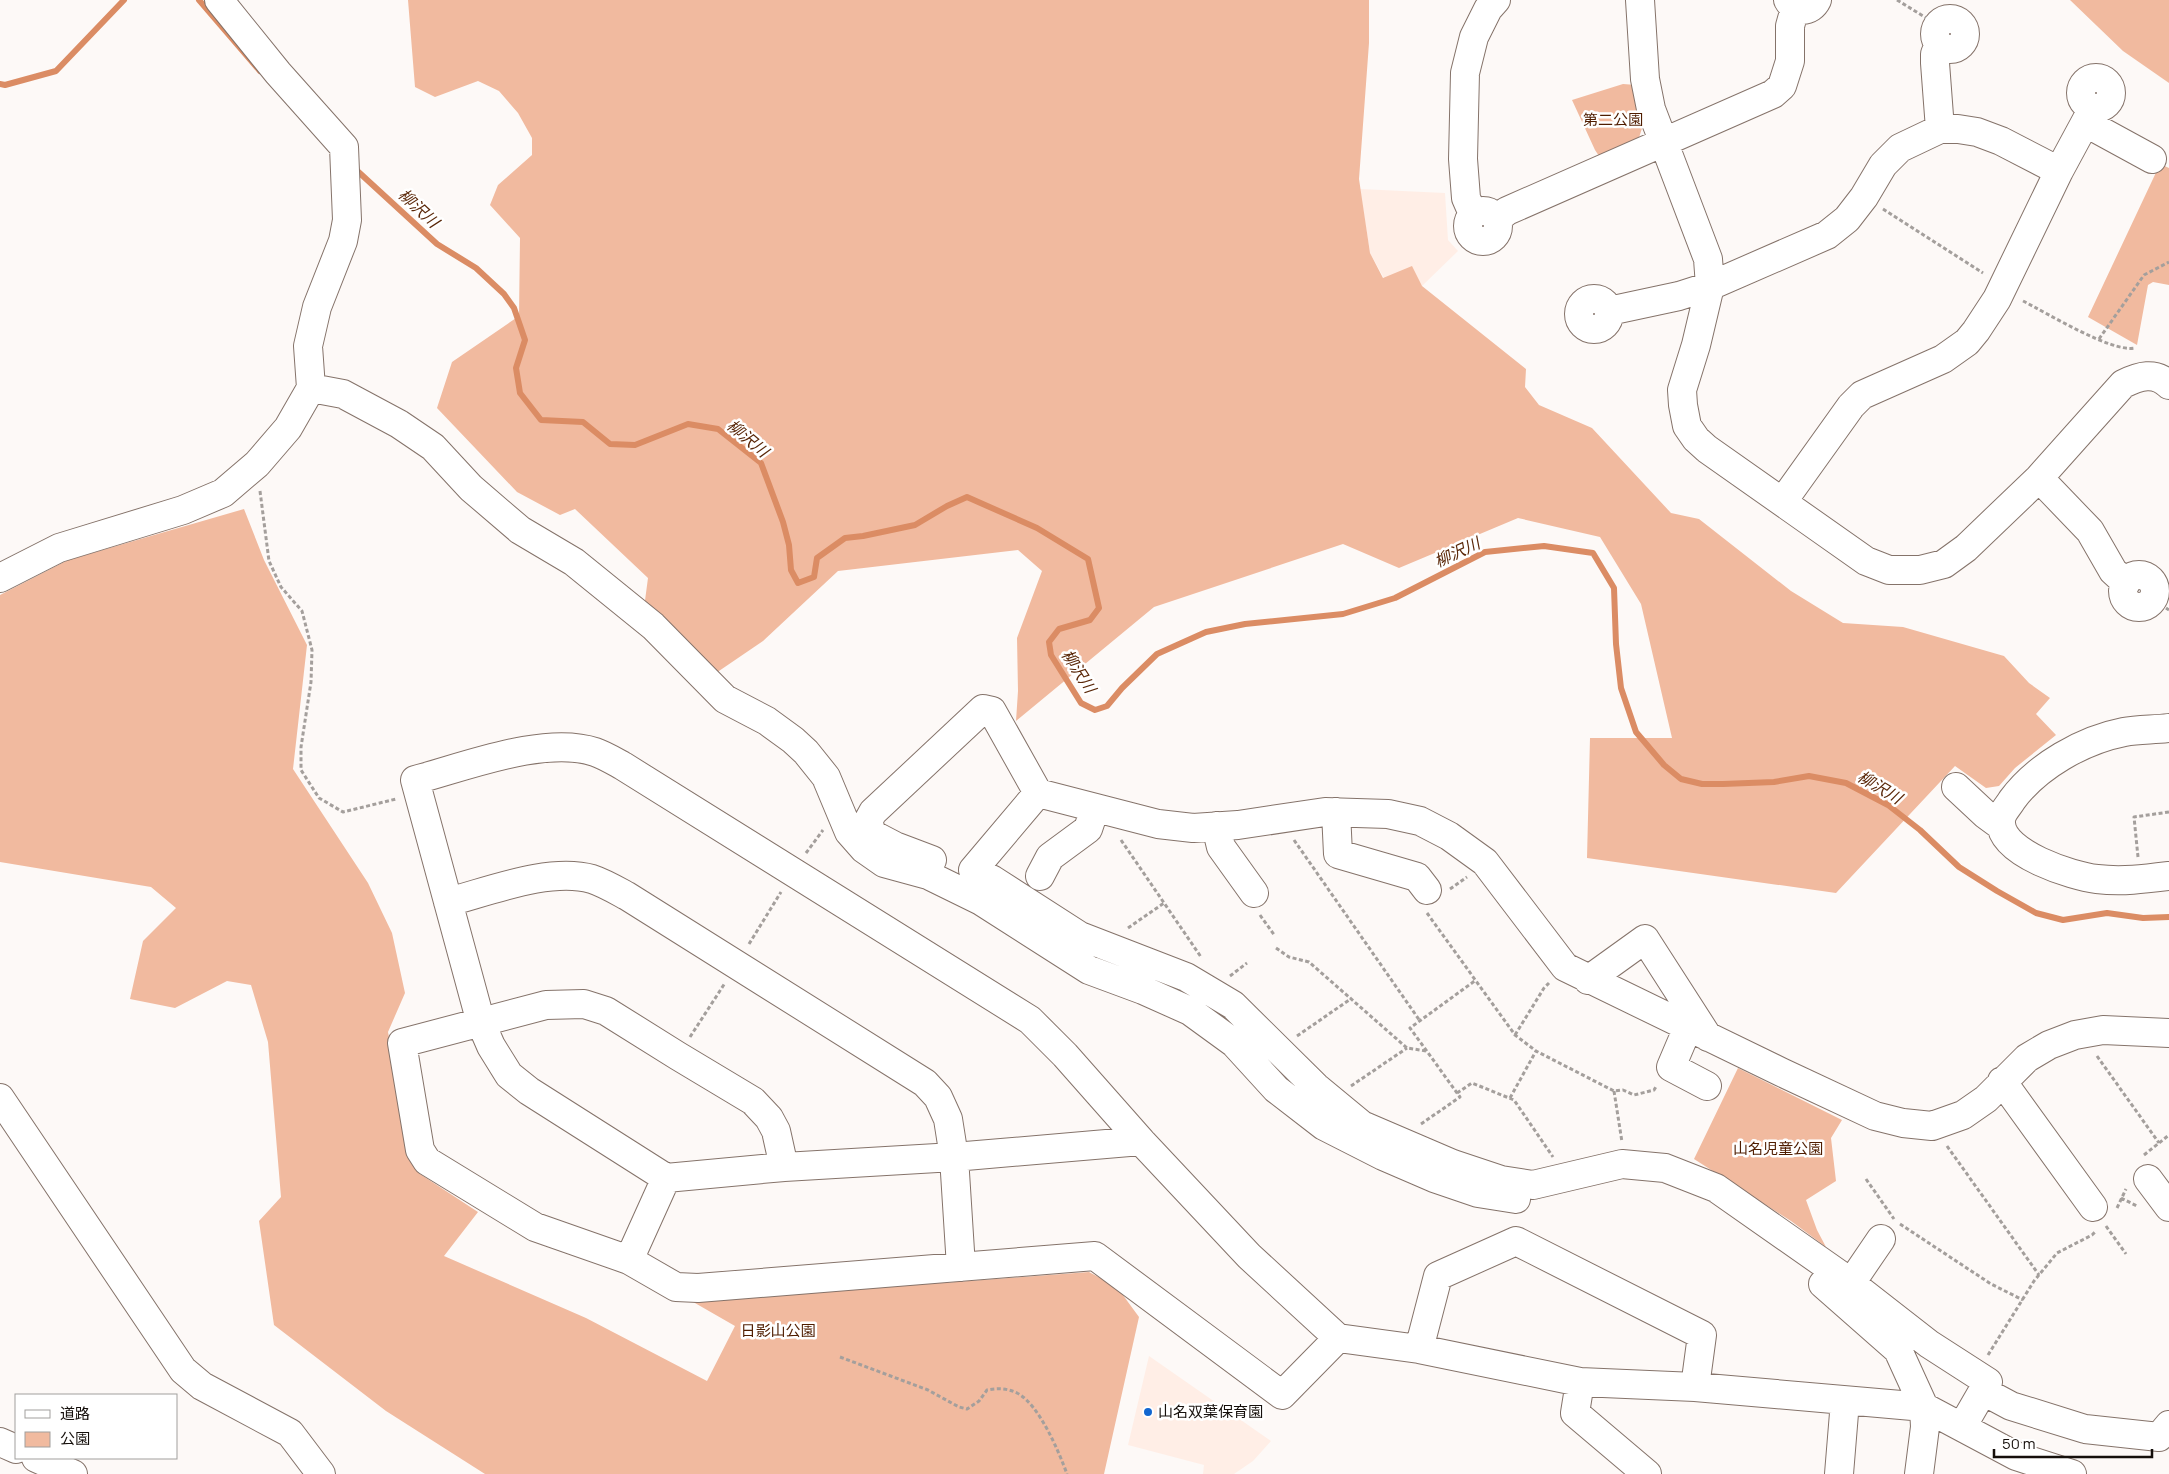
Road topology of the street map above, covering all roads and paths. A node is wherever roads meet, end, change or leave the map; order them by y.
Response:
1 (219, 0) edge
2 (1496, 0) edge
3 (1640, 0) edge
4 (1897, 0) edge
5 (1800, 3) edge
6 (1928, 20) dead end
7 (1939, 44) dead end
8 (1940, 129) junction
9 (1662, 142) junction
10 (2152, 159) dead end
11 (2059, 170) junction
12 (1864, 196) junction
13 (2169, 262) edge
14 (1979, 271) dead end
15 (1710, 286) junction
16 (2016, 297) dead end
17 (1609, 311) dead end
18 (2099, 339) junction
19 (2135, 348) dead end
20 (2169, 385) edge
21 (311, 388) junction
22 (257, 464) junction
23 (2039, 478) junction
24 (1783, 501) junction
25 (0, 578) edge
26 (2126, 583) dead end
27 (2169, 728) edge
28 (1956, 787) dead end
29 (418, 793) junction
30 (1038, 793) junction
31 (838, 808) junction
32 (1095, 808) junction
33 (1336, 812) junction
34 (2169, 812) edge
35 (1216, 826) junction
36 (2001, 826) junction
37 (1116, 833) dead end
38 (1292, 837) dead end
39 (2138, 862) dead end
40 (973, 870) junction
41 (794, 871) junction
42 (1040, 876) dead end
43 (2169, 876) edge
44 (1458, 884) dead end
45 (1254, 893) dead end
46 (1431, 898) junction
47 (448, 902) junction
48 (1164, 903) junction
49 (1125, 935) dead end
50 (1276, 948) dead end
51 (1204, 960) dead end
52 (1248, 963) dead end
53 (737, 964) junction
54 (1226, 978) dead end
55 (1476, 980) junction
56 (1588, 980) junction
57 (1544, 988) dead end
58 (1352, 998) junction
59 (1420, 1021) junction
60 (480, 1023) junction
61 (1698, 1032) junction
62 (2169, 1033) edge
63 (1515, 1035) junction
64 (1295, 1038) dead end
65 (1407, 1048) junction
66 (1427, 1051) junction
67 (1536, 1051) junction
68 (2094, 1053) dead end
69 (678, 1056) junction
70 (1670, 1067) junction
71 (2002, 1081) junction
72 (1707, 1086) dead end
73 (1346, 1089) dead end
74 (1614, 1091) junction
75 (1457, 1093) junction
76 (0, 1098) edge
77 (1510, 1098) junction
78 (1416, 1128) dead end
79 (2169, 1135) edge
80 (1140, 1141) junction
81 (2159, 1142) junction
82 (1945, 1143) dead end
83 (1623, 1144) dead end
84 (954, 1157) junction
85 (1555, 1160) dead end
86 (784, 1167) junction
87 (2139, 1174) junction
88 (666, 1178) junction
89 (1866, 1179) dead end
90 (1708, 1194) junction
91 (2169, 1207) edge
92 (2104, 1210) joint
93 (1881, 1239) dead end
94 (2126, 1254) dead end
95 (629, 1260) junction
96 (961, 1267) junction
97 (2039, 1275) junction
98 (1851, 1283) junction
99 (2023, 1300) junction
100 (1338, 1338) junction
101 (1419, 1350) junction
102 (840, 1357) dead end
103 (1983, 1363) dead end
104 (1580, 1382) junction
105 (1694, 1388) junction
106 (1983, 1391) junction
107 (1845, 1401) junction
108 (1924, 1407) junction
109 (2169, 1425) edge
110 (1962, 1427) junction
111 (0, 1442) edge
112 (15, 1449) edge
113 (38, 1459) edge
114 (73, 1474) edge
115 (321, 1474) edge
116 (1068, 1474) edge
117 (1646, 1474) edge
118 (1839, 1474) edge
119 (1919, 1474) edge
120 (2072, 1474) edge

1 - 21 street
2 - 9 street
3 - 9 street
4 - 6 path
5 - 9 street
7 - 8 street
8 - 11 street
8 - 12 street
9 - 15 street
10 - 11 street
11 - 24 street
12 - 14 path
12 - 15 street
13 - 18 path
15 - 17 street
15 - 24 street
16 - 18 path
18 - 19 path
20 - 23 street
21 - 22 street
21 - 31 street
22 - 25 street
22 - 29 path
23 - 24 street
23 - 26 street
27 - 36 street
28 - 36 street
29 - 41 street
29 - 47 street
30 - 32 street
30 - 40 street
30 - 40 street
31 - 41 path
31 - 90 street
32 - 35 street
32 - 42 street
33 - 35 street
33 - 46 street
33 - 56 street
34 - 39 path
35 - 45 street
36 - 43 street
37 - 48 path
38 - 59 path
40 - 90 street
41 - 53 path
41 - 80 street
44 - 46 path
46 - 55 path
47 - 53 street
47 - 60 street
48 - 49 path
48 - 51 path
50 - 58 path
52 - 54 path
53 - 69 path
53 - 84 street
55 - 59 path
55 - 63 path
56 - 61 street
56 - 61 street
57 - 63 path
58 - 64 path
58 - 65 path
59 - 66 path
60 - 69 street
60 - 88 street
60 - 95 street
61 - 70 street
61 - 71 street
62 - 71 street
63 - 67 path
65 - 66 path
65 - 73 path
66 - 75 path
67 - 74 path
67 - 77 path
68 - 81 path
69 - 86 street
70 - 72 street
70 - 74 path
71 - 92 street
74 - 83 path
75 - 77 path
75 - 78 path
76 - 115 street
77 - 85 path
79 - 81 path
80 - 84 street
80 - 100 street
81 - 87 path
82 - 97 path
84 - 86 street
84 - 96 street
86 - 88 street
87 - 91 street
87 - 92 path
88 - 95 street
89 - 99 path
90 - 98 street
90 - 108 street
93 - 98 street
94 - 97 path
95 - 96 street
96 - 100 street
97 - 99 path
98 - 106 street
99 - 103 path
100 - 101 street
101 - 104 street
101 - 105 street
102 - 116 path
104 - 105 street
104 - 117 street
105 - 107 street
106 - 109 street
106 - 110 street
107 - 108 street
107 - 118 street
108 - 110 street
108 - 119 street
110 - 120 street
111 - 112 street
113 - 114 street

